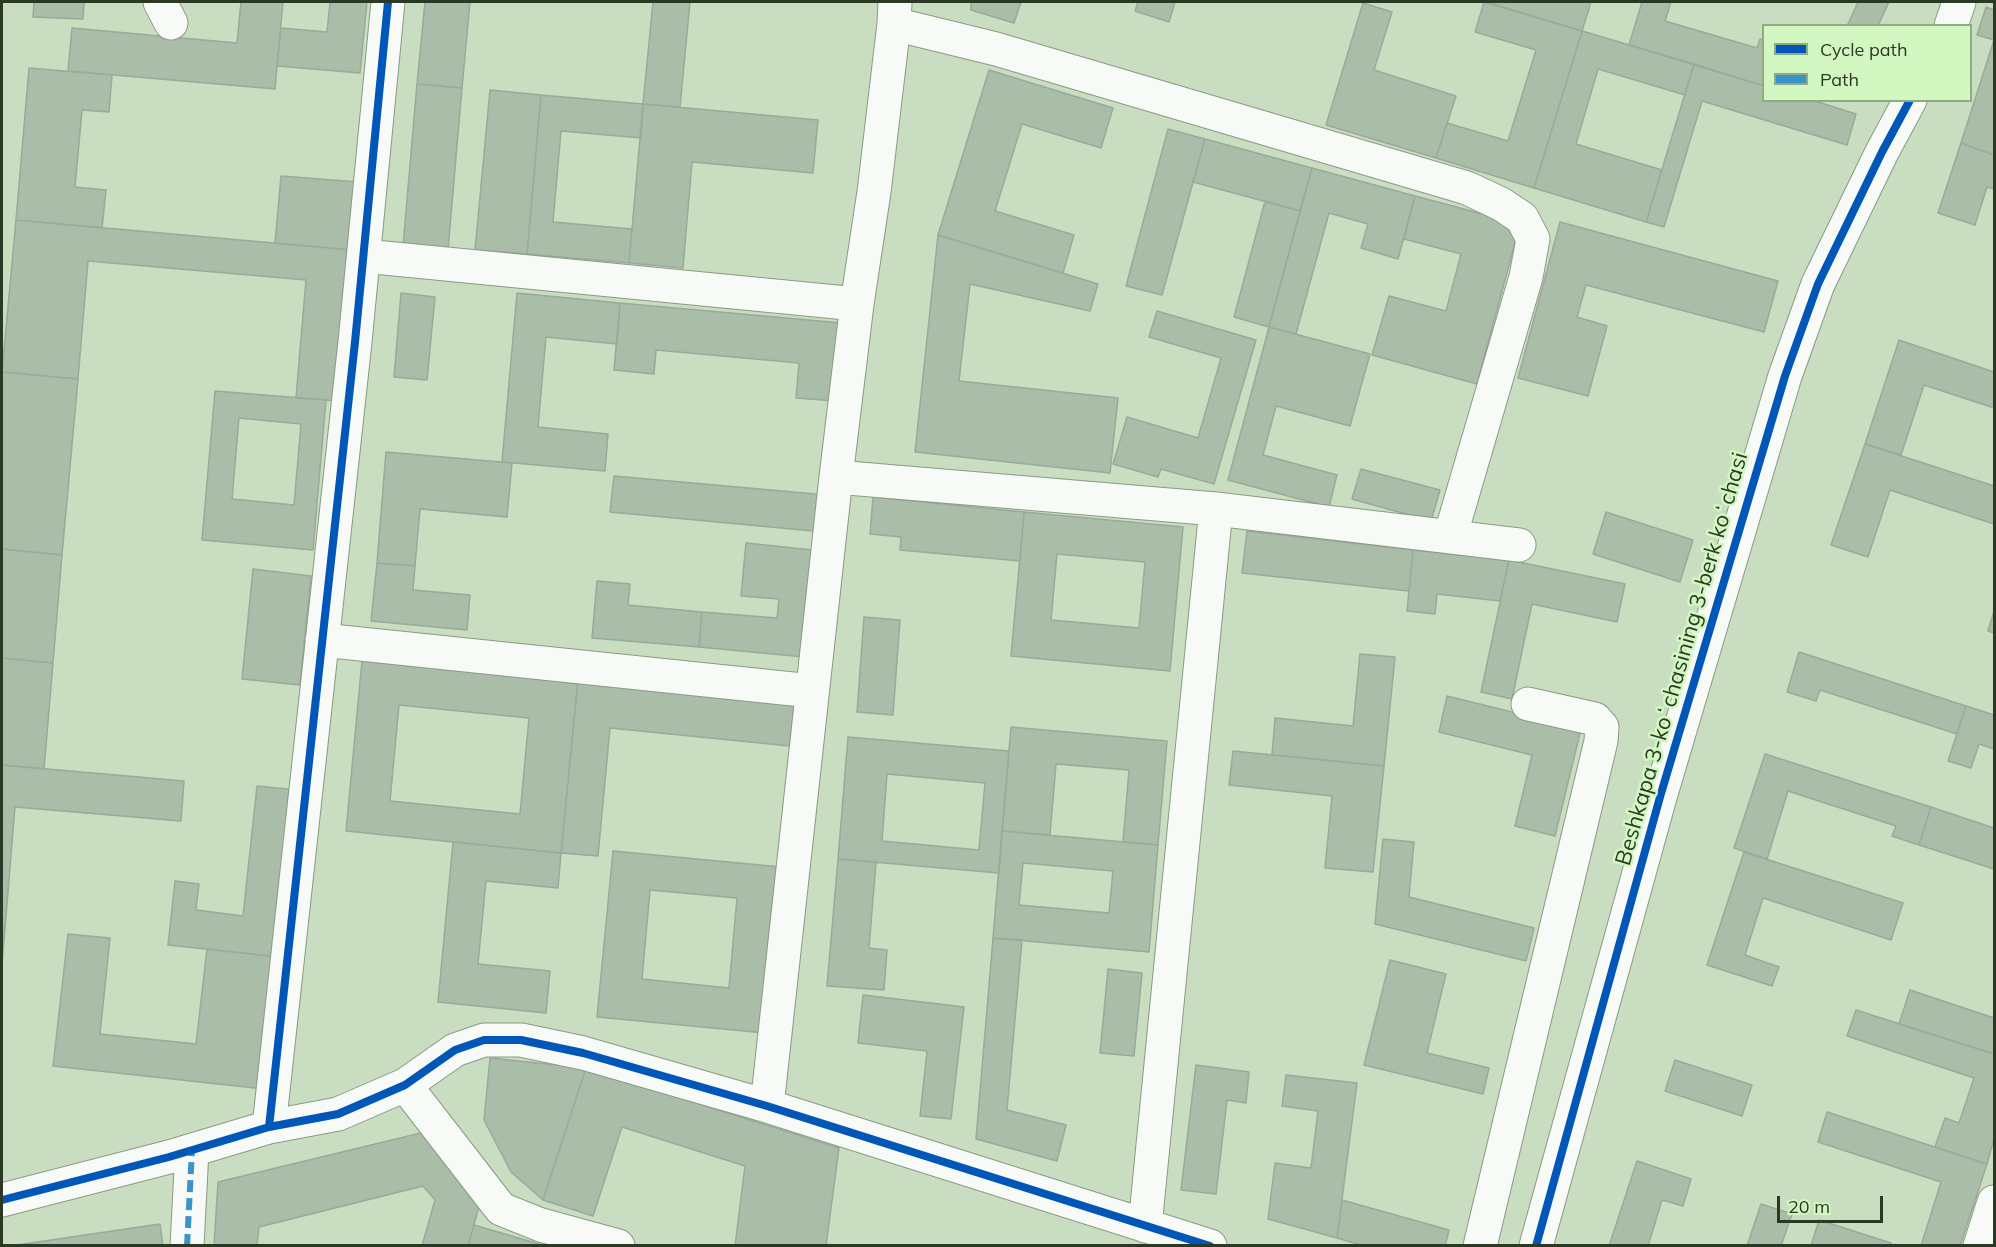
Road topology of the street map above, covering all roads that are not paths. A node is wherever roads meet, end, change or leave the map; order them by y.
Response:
1 (388, 2) edge
2 (1959, 2) edge
3 (895, 13) edge
4 (1952, 24) edge
5 (1909, 102) edge
6 (364, 256) junction
7 (857, 304) junction
8 (836, 477) junction
9 (1216, 509) junction
10 (1450, 537) junction
11 (1519, 545) dead end
12 (322, 640) junction
13 (812, 691) junction
14 (1528, 704) dead end
15 (405, 1085) junction
16 (767, 1106) junction
17 (268, 1127) junction
18 (181, 1154) junction
19 (2, 1200) edge
20 (1995, 1202) edge
21 (1145, 1226) junction
22 (598, 1243) edge
23 (173, 1245) edge
24 (187, 1245) edge
25 (1210, 1245) edge
26 (1480, 1245) edge
27 (1536, 1245) edge
28 (1980, 1245) edge

1 - 6 street
2 - 4 street
3 - 7 street
3 - 10 street
5 - 27 street, Beshkapa 3-koʻchasining 3-berk koʻchasi
6 - 7 street
6 - 12 street
7 - 8 street
8 - 9 street
8 - 13 street
9 - 10 street
9 - 21 street
10 - 11 street
12 - 13 street
12 - 17 street
13 - 16 street
14 - 26 street
15 - 16 street
15 - 17 street
15 - 22 street
16 - 21 street
17 - 18 street
18 - 19 street
18 - 23 street
18 - 24 street
20 - 28 street
21 - 25 street

